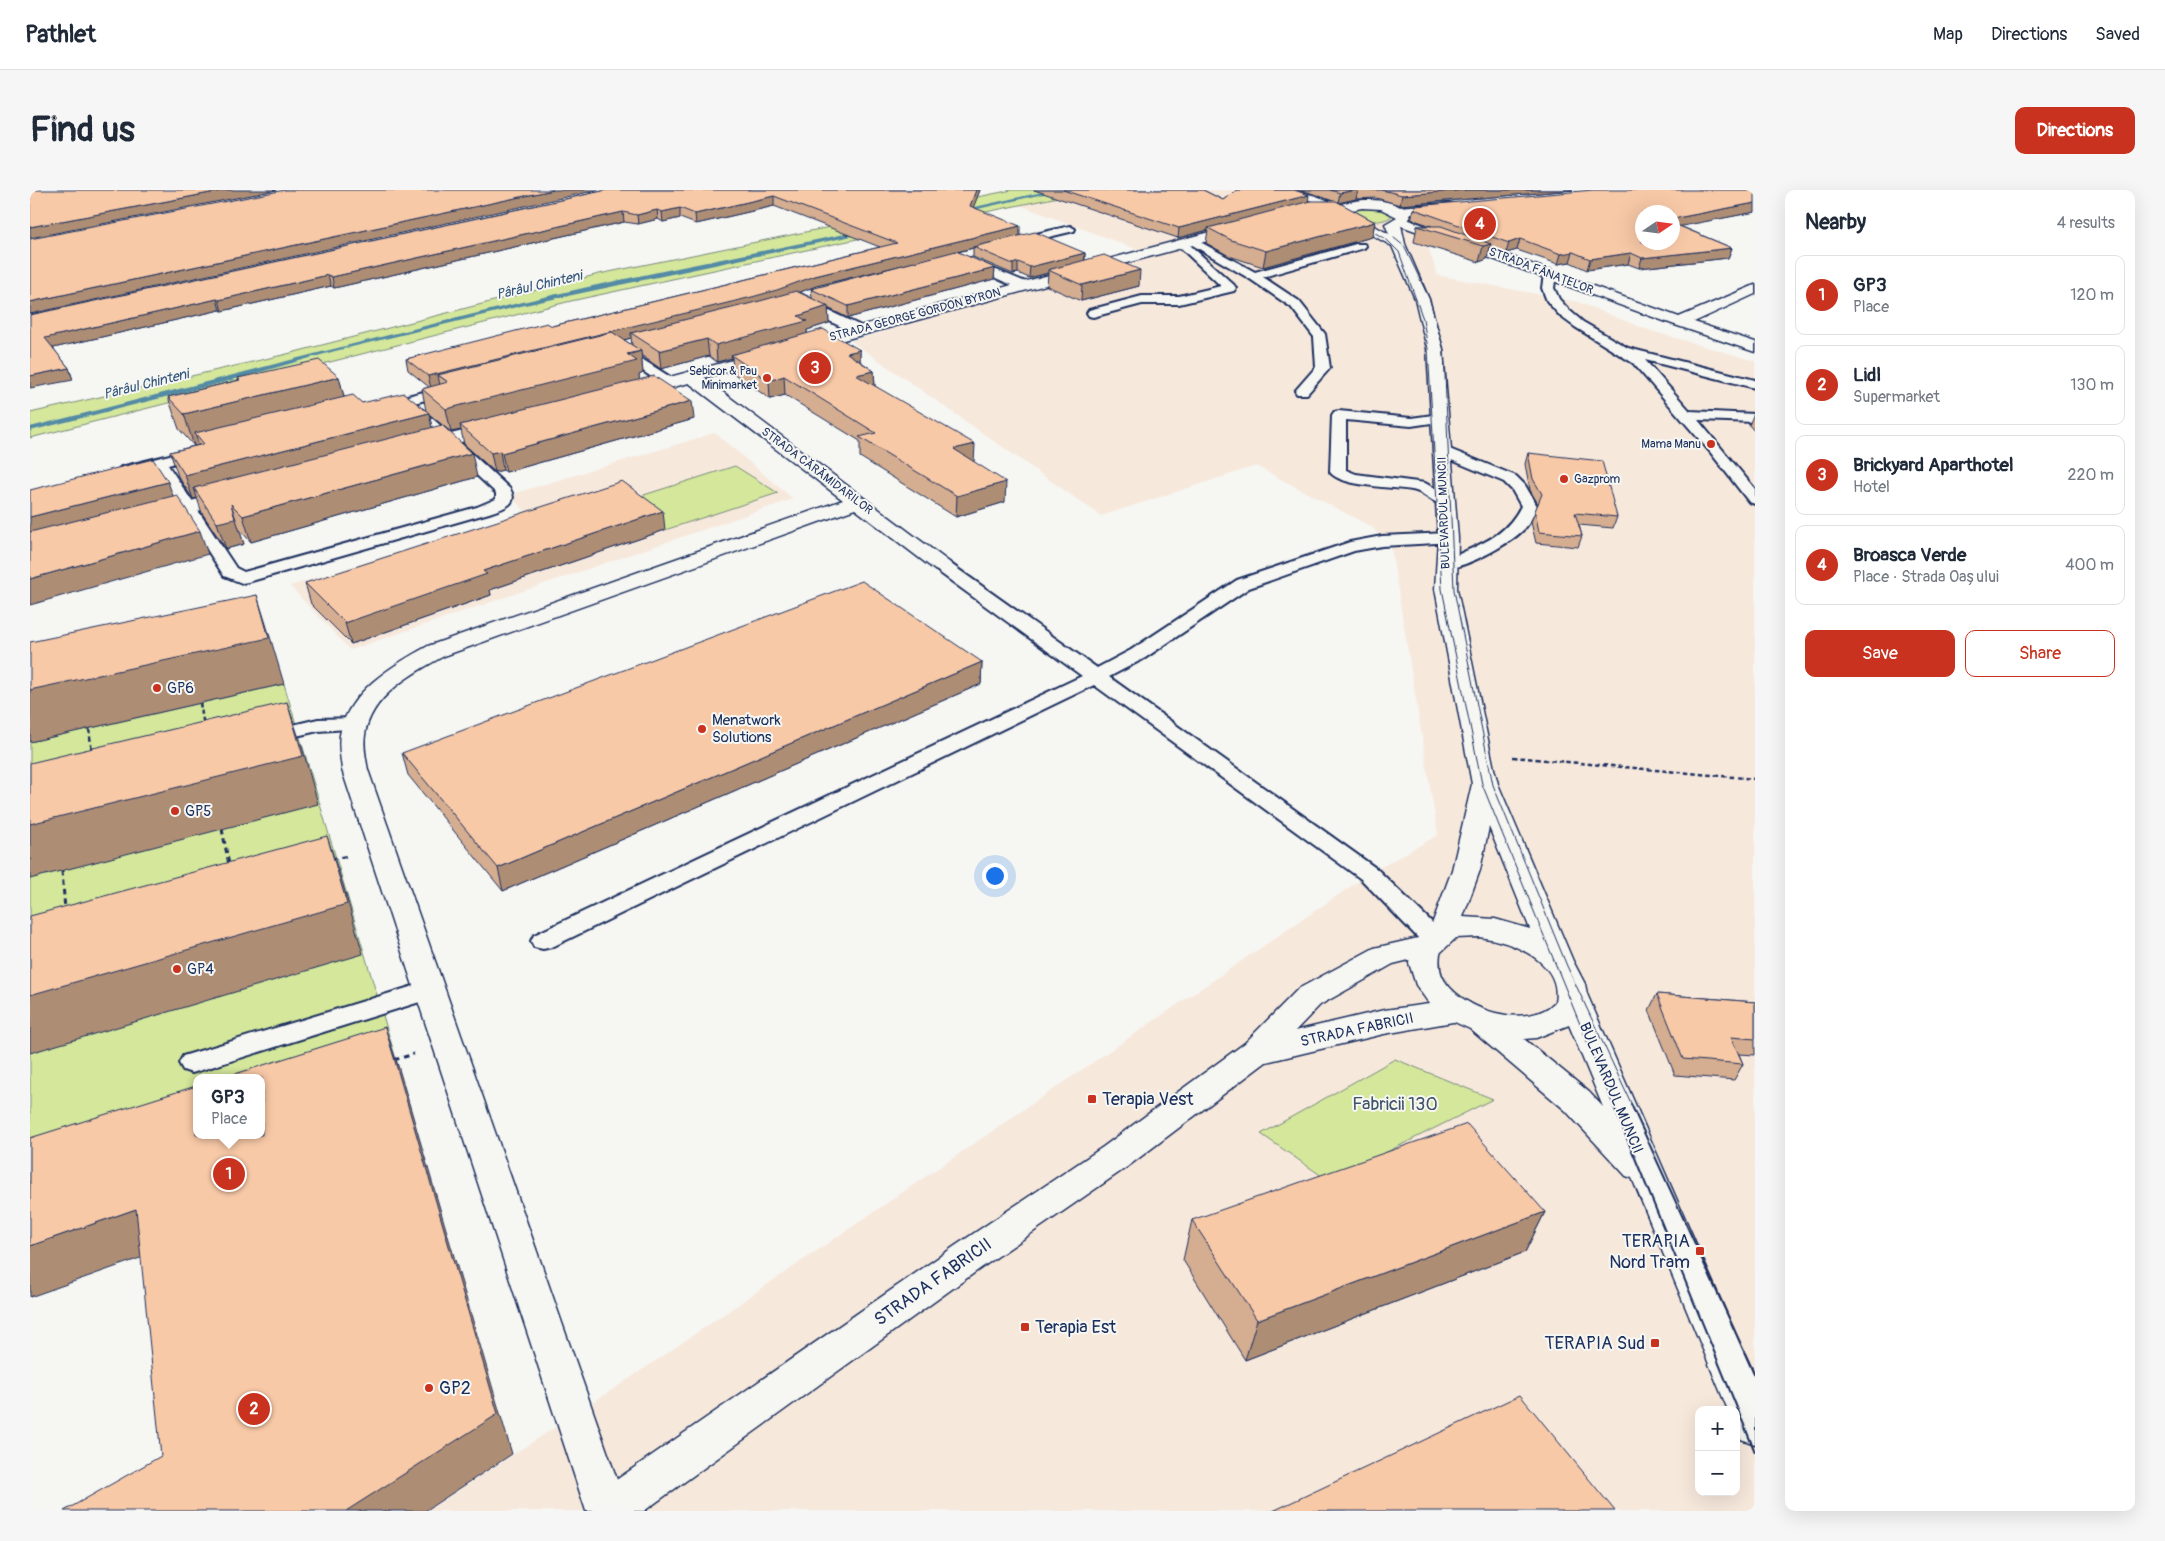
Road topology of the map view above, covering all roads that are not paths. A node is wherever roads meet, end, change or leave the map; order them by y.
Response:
1 (1281, 190) edge
2 (1315, 199) junction
3 (1364, 205) junction
4 (1465, 206) edge
5 (1338, 210) junction
6 (1302, 212) edge
7 (1398, 218) junction
8 (1257, 224) edge
9 (1364, 224) junction
10 (1070, 229) dead end
11 (1443, 235) junction
12 (1398, 241) junction
13 (1188, 242) junction
14 (1360, 246) edge
15 (956, 256) junction
16 (923, 266) edge
17 (1550, 274) junction
18 (1254, 276) junction
19 (1024, 286) junction
20 (1755, 290) edge
21 (812, 294) edge
22 (1093, 313) dead end
23 (1680, 322) junction
24 (858, 330) junction
25 (637, 343) edge
26 (1755, 347) edge
27 (1628, 352) junction
28 (692, 377) junction
29 (670, 383) junction
30 (1755, 384) edge
31 (470, 385) edge
32 (1302, 391) dead end
33 (612, 398) edge
34 (404, 402) junction
35 (367, 410) edge
36 (1686, 415) junction
37 (1440, 418) junction
38 (1755, 418) edge
39 (516, 422) edge
40 (449, 440) junction
41 (216, 448) edge
42 (1442, 451) junction
43 (400, 452) edge
44 (159, 462) junction
45 (112, 474) edge
46 (256, 490) edge
47 (1755, 499) edge
48 (1445, 501) junction
49 (858, 502) junction
50 (188, 508) junction
51 (132, 523) edge
52 (1448, 538) junction
53 (1447, 564) junction
54 (942, 566) joint
55 (1096, 677) junction
56 (356, 724) junction
57 (251, 740) edge
58 (1485, 784) junction
59 (1435, 940) junction
60 (543, 941) dead end
61 (1558, 962) junction
62 (430, 990) junction
63 (1572, 995) junction
64 (1469, 1015) junction
65 (1256, 1052) junction
66 (192, 1063) dead end
67 (1651, 1181) junction
68 (1755, 1425) edge
69 (607, 1511) edge

1 - 2 street
2 - 3 street
2 - 5 street
3 - 5 street
3 - 7 street
4 - 7 street
5 - 6 street
5 - 9 street
7 - 9 street
7 - 11 street, STRADA FÂNAȚELOR
7 - 12 street, BULEVARDUL MUNCII
8 - 13 street, STRADA GEORGE GORDON BYRON
9 - 12 street
10 - 15 lane
11 - 12 street
11 - 17 street, STRADA FÂNAȚELOR
12 - 37 street, BULEVARDUL MUNCII
13 - 18 lane
13 - 19 street, STRADA GEORGE GORDON BYRON
13 - 22 lane
14 - 18 lane
15 - 16 lane
15 - 19 lane
17 - 23 street, STRADA FÂNAȚELOR
17 - 27 lane
18 - 32 lane
19 - 24 street, STRADA GEORGE GORDON BYRON
20 - 23 street
21 - 24 lane
23 - 26 street, STRADA FÂNAȚELOR
24 - 28 street, STRADA GEORGE GORDON BYRON
25 - 29 lane
27 - 30 lane
27 - 36 lane
28 - 29 street, STRADA GEORGE GORDON BYRON
28 - 49 street, STRADA CĂRĂMIDARILOR
29 - 33 street, STRADA GEORGE GORDON BYRON
31 - 34 lane
34 - 35 lane
34 - 40 lane
36 - 38 lane
36 - 47 lane
37 - 42 street, BULEVARDUL MUNCII
37 - 48 lane
39 - 40 street
40 - 43 street
40 - 50 lane
41 - 44 lane
42 - 48 street, BULEVARDUL MUNCII
42 - 53 lane
44 - 45 lane
44 - 50 lane
46 - 50 street
48 - 52 street, BULEVARDUL MUNCII
49 - 54 street, STRADA CĂRĂMIDARILOR
49 - 56 street
50 - 51 street
52 - 53 street, BULEVARDUL MUNCII
52 - 55 lane
53 - 58 street, BULEVARDUL MUNCII
54 - 55 lane
55 - 59 lane
55 - 60 lane
56 - 57 lane
56 - 62 street
58 - 59 street, BULEVARDUL MUNCII
58 - 61 street, BULEVARDUL MUNCII
59 - 61 street
59 - 64 street
59 - 65 street, STRADA FABRICII
61 - 63 street
62 - 66 lane
62 - 69 street
63 - 64 street
63 - 67 street, BULEVARDUL MUNCII
64 - 65 street, STRADA FABRICII
64 - 67 street, BULEVARDUL MUNCII
65 - 69 street, STRADA FABRICII
67 - 68 street, BULEVARDUL MUNCII

